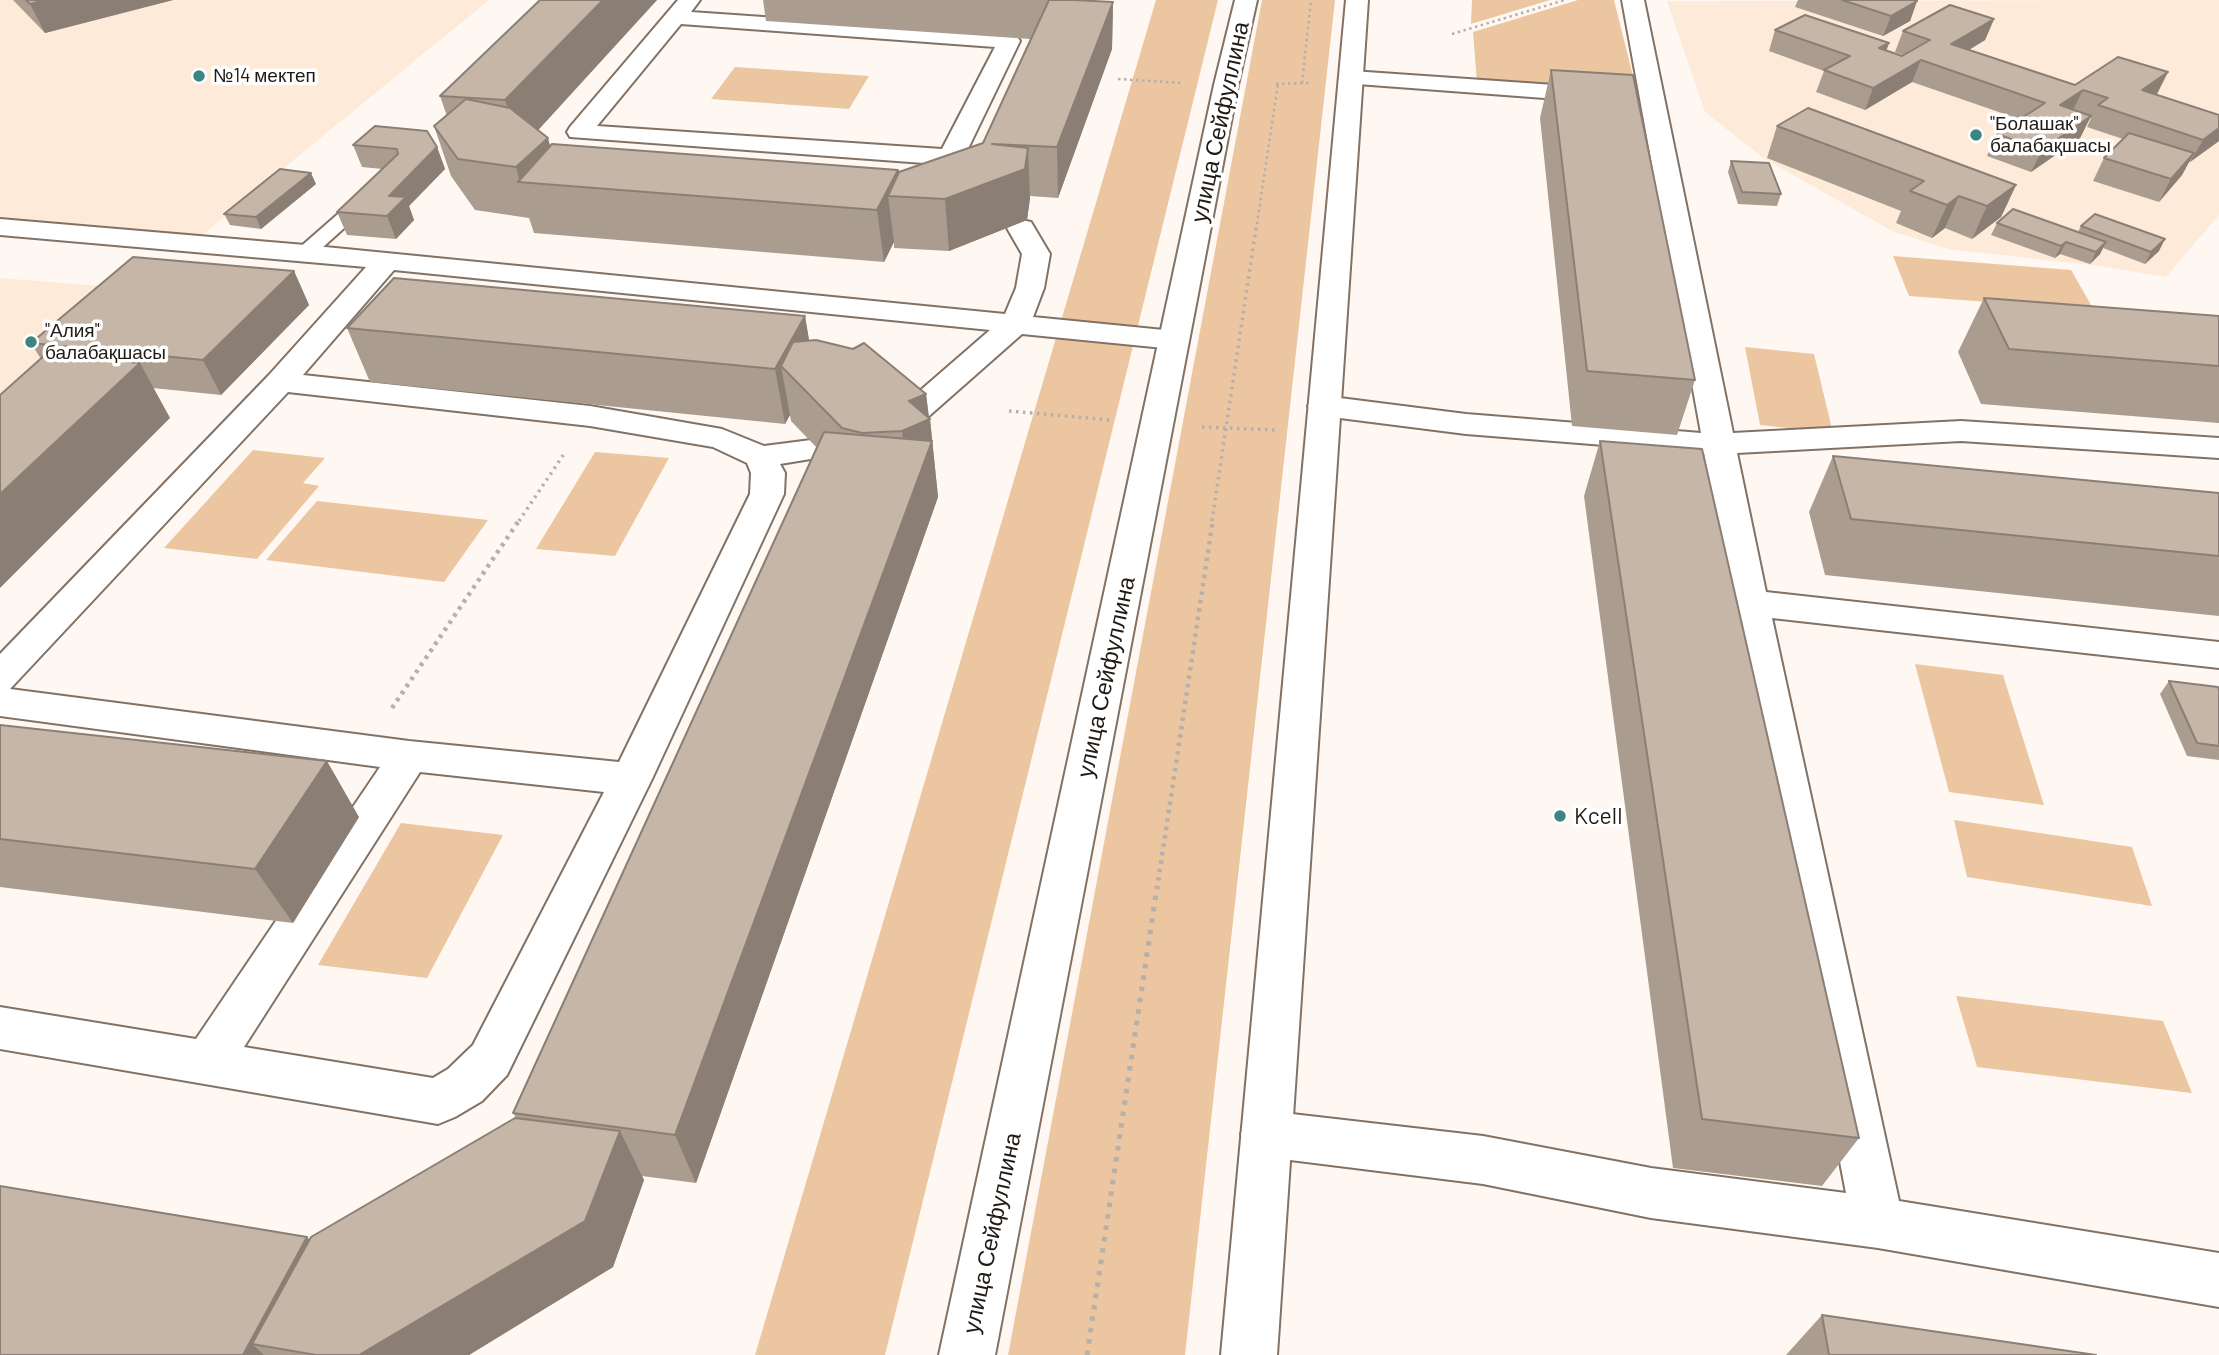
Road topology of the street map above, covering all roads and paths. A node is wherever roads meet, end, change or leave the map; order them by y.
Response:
1 (1246, 0) edge
2 (1311, 0) edge
3 (1357, 0) edge
4 (1565, 0) edge
5 (1633, 0) edge
6 (682, 8) edge
7 (1452, 34) dead end
8 (1352, 78) junction
9 (1302, 83) dead end
10 (1278, 84) dead end
11 (1653, 99) junction
12 (380, 186) edge
13 (0, 227) edge
14 (1021, 228) edge
15 (305, 253) junction
16 (387, 261) junction
17 (1016, 323) junction
18 (1174, 340) junction
19 (280, 382) junction
20 (1324, 406) junction
21 (918, 409) edge
22 (590, 416) junction
23 (1719, 444) junction
24 (2219, 449) edge
25 (811, 450) edge
26 (760, 457) junction
27 (1750, 603) junction
28 (2219, 655) edge
29 (0, 678) edge
30 (0, 702) edge
31 (363, 750) junction
32 (409, 756) junction
33 (631, 779) junction
34 (0, 1028) edge
35 (208, 1061) junction
36 (1266, 1135) junction
37 (1878, 1223) junction
38 (2219, 1280) edge
39 (967, 1355) edge
40 (1087, 1355) edge
41 (1248, 1355) edge

1 - 18 street, улица Сейфуллина
2 - 9 path
3 - 8 street
4 - 7 path
5 - 11 street
6 - 6 street
8 - 11 street
8 - 20 street
10 - 40 path
11 - 23 street
12 - 15 lane
13 - 15 street
14 - 17 street
15 - 16 street
16 - 17 street
16 - 19 street
17 - 18 street
17 - 21 street
18 - 39 street, улица Сейфуллина
19 - 22 street
19 - 29 street
20 - 23 street
20 - 36 street
22 - 26 street
22 - 31 path
23 - 24 street
23 - 27 street
25 - 26 street
26 - 33 street
27 - 28 street
27 - 37 street
30 - 31 street
31 - 32 street
32 - 33 street
32 - 35 street
33 - 35 street
34 - 35 street
36 - 37 street
36 - 41 street
37 - 38 street

